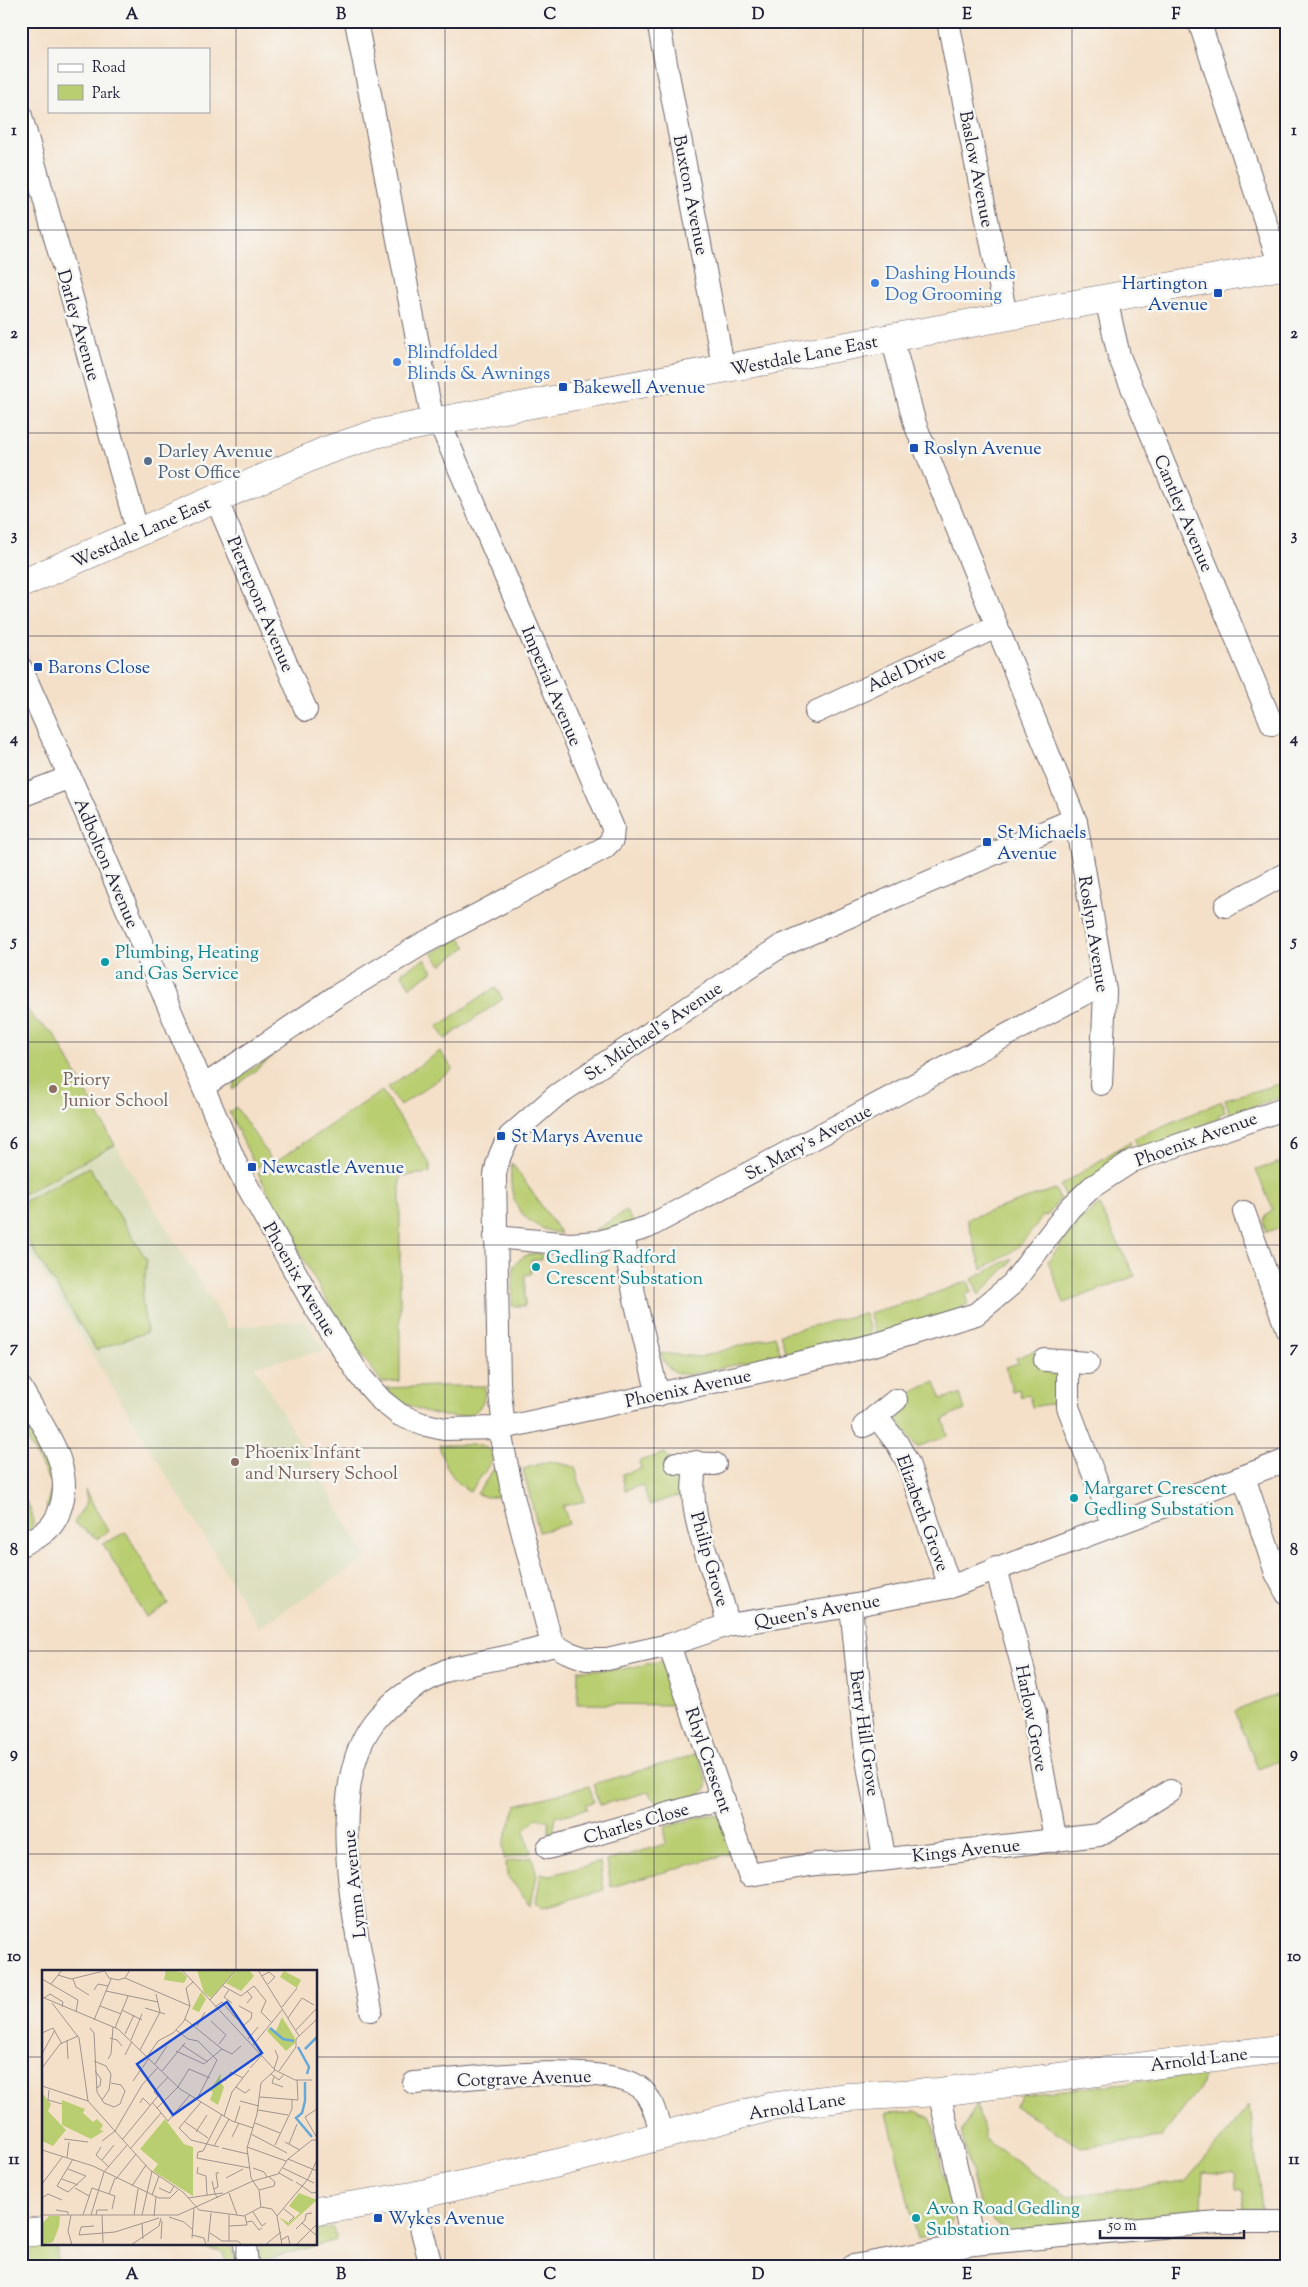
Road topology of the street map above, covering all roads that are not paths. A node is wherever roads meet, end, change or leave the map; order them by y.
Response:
1 (356, 21) edge
2 (658, 21) edge
3 (948, 21) edge
4 (1199, 21) edge
5 (21, 116) edge
6 (1283, 265) edge
7 (1106, 299) junction
8 (1006, 316) junction
9 (892, 338) junction
10 (725, 369) junction
11 (436, 421) junction
12 (216, 499) junction
13 (138, 533) junction
14 (21, 584) edge
15 (996, 627) junction
16 (21, 668) edge
17 (306, 710) dead end
18 (816, 712) dead end
19 (1272, 724) dead end
20 (70, 777) junction
21 (21, 796) edge
22 (1076, 822) junction
23 (1287, 873) edge
24 (1226, 906) dead end
25 (1105, 991) junction
26 (1101, 1084) dead end
27 (204, 1086) junction
28 (1287, 1108) edge
29 (1245, 1212) dead end
30 (622, 1235) junction
31 (495, 1237) junction
32 (1287, 1330) edge
33 (1045, 1360) dead end
34 (21, 1388) edge
35 (658, 1395) junction
36 (896, 1400) dead end
37 (503, 1428) junction
38 (1287, 1460) edge
39 (696, 1463) dead end
40 (1244, 1477) junction
41 (1113, 1525) junction
42 (21, 1545) edge
43 (996, 1568) junction
44 (950, 1587) junction
45 (1287, 1594) edge
46 (851, 1606) junction
47 (728, 1625) junction
48 (554, 1645) junction
49 (669, 1645) junction
50 (1170, 1790) dead end
51 (724, 1800) junction
52 (1054, 1841) junction
53 (548, 1848) dead end
54 (880, 1860) junction
55 (749, 1874) joint
56 (371, 2010) dead end
57 (1287, 2048) edge
58 (414, 2083) dead end
59 (940, 2092) junction
60 (662, 2134) junction
61 (413, 2196) junction
62 (318, 2211) edge
63 (1287, 2222) edge
64 (42, 2231) edge
65 (21, 2233) edge
66 (245, 2244) edge
67 (974, 2244) junction
68 (861, 2265) edge
69 (248, 2266) edge
70 (431, 2266) edge

1 - 11 street
2 - 10 street, Buxton Avenue
3 - 8 street, Baslow Avenue
4 - 6 street
5 - 13 street, Darley Avenue
6 - 7 street, Westdale Lane East
7 - 8 street, Westdale Lane East
7 - 19 street, Cantley Avenue
8 - 9 street, Westdale Lane East
9 - 10 street, Westdale Lane East
9 - 15 street, Roslyn Avenue
10 - 11 street, Westdale Lane East
11 - 12 street, Westdale Lane East
11 - 27 street, Imperial Avenue
12 - 13 street, Westdale Lane East
12 - 17 street, Pierrepont Avenue
13 - 14 street, Westdale Lane East
15 - 18 street, Adel Drive
15 - 22 street, Roslyn Avenue
16 - 20 street, Adbolton Avenue
20 - 21 street
20 - 27 street, Adbolton Avenue
22 - 25 street, Roslyn Avenue
22 - 31 street, St. Michael's Avenue
23 - 24 street
25 - 26 street, Roslyn Avenue
25 - 30 street, St. Mary's Avenue
27 - 37 street, Phoenix Avenue
28 - 35 street, Phoenix Avenue
29 - 32 street
30 - 31 street, St. Mary's Avenue
30 - 35 street
31 - 37 street, St. Michael's Avenue
33 - 41 street
34 - 42 street
35 - 37 street, Phoenix Avenue
36 - 44 street, Elizabeth Grove
37 - 48 street
38 - 40 street, Queen's Avenue
39 - 47 street, Philip Grove
40 - 41 street, Queen's Avenue
40 - 45 street
41 - 43 street, Queen's Avenue
43 - 44 street, Queen's Avenue
43 - 52 street, Harlow Grove
44 - 46 street, Queen's Avenue
46 - 47 street, Queen's Avenue
46 - 54 street, Berry Hill Grove
47 - 49 street, Queen's Avenue
48 - 49 street, Queen's Avenue
48 - 56 street, Lymn Avenue
49 - 51 street, Rhyl Crescent
50 - 52 street, Kings Avenue
51 - 53 street, Charles Close
51 - 55 street, Rhyl Crescent
52 - 54 street, Kings Avenue
54 - 55 street, Kings Avenue
57 - 59 street, Arnold Lane
58 - 60 street, Cotgrave Avenue
59 - 60 street, Arnold Lane
59 - 67 street
60 - 61 street, Arnold Lane
61 - 62 street, Arnold Lane
61 - 70 street
63 - 67 street
64 - 65 street
66 - 69 street
67 - 68 street

